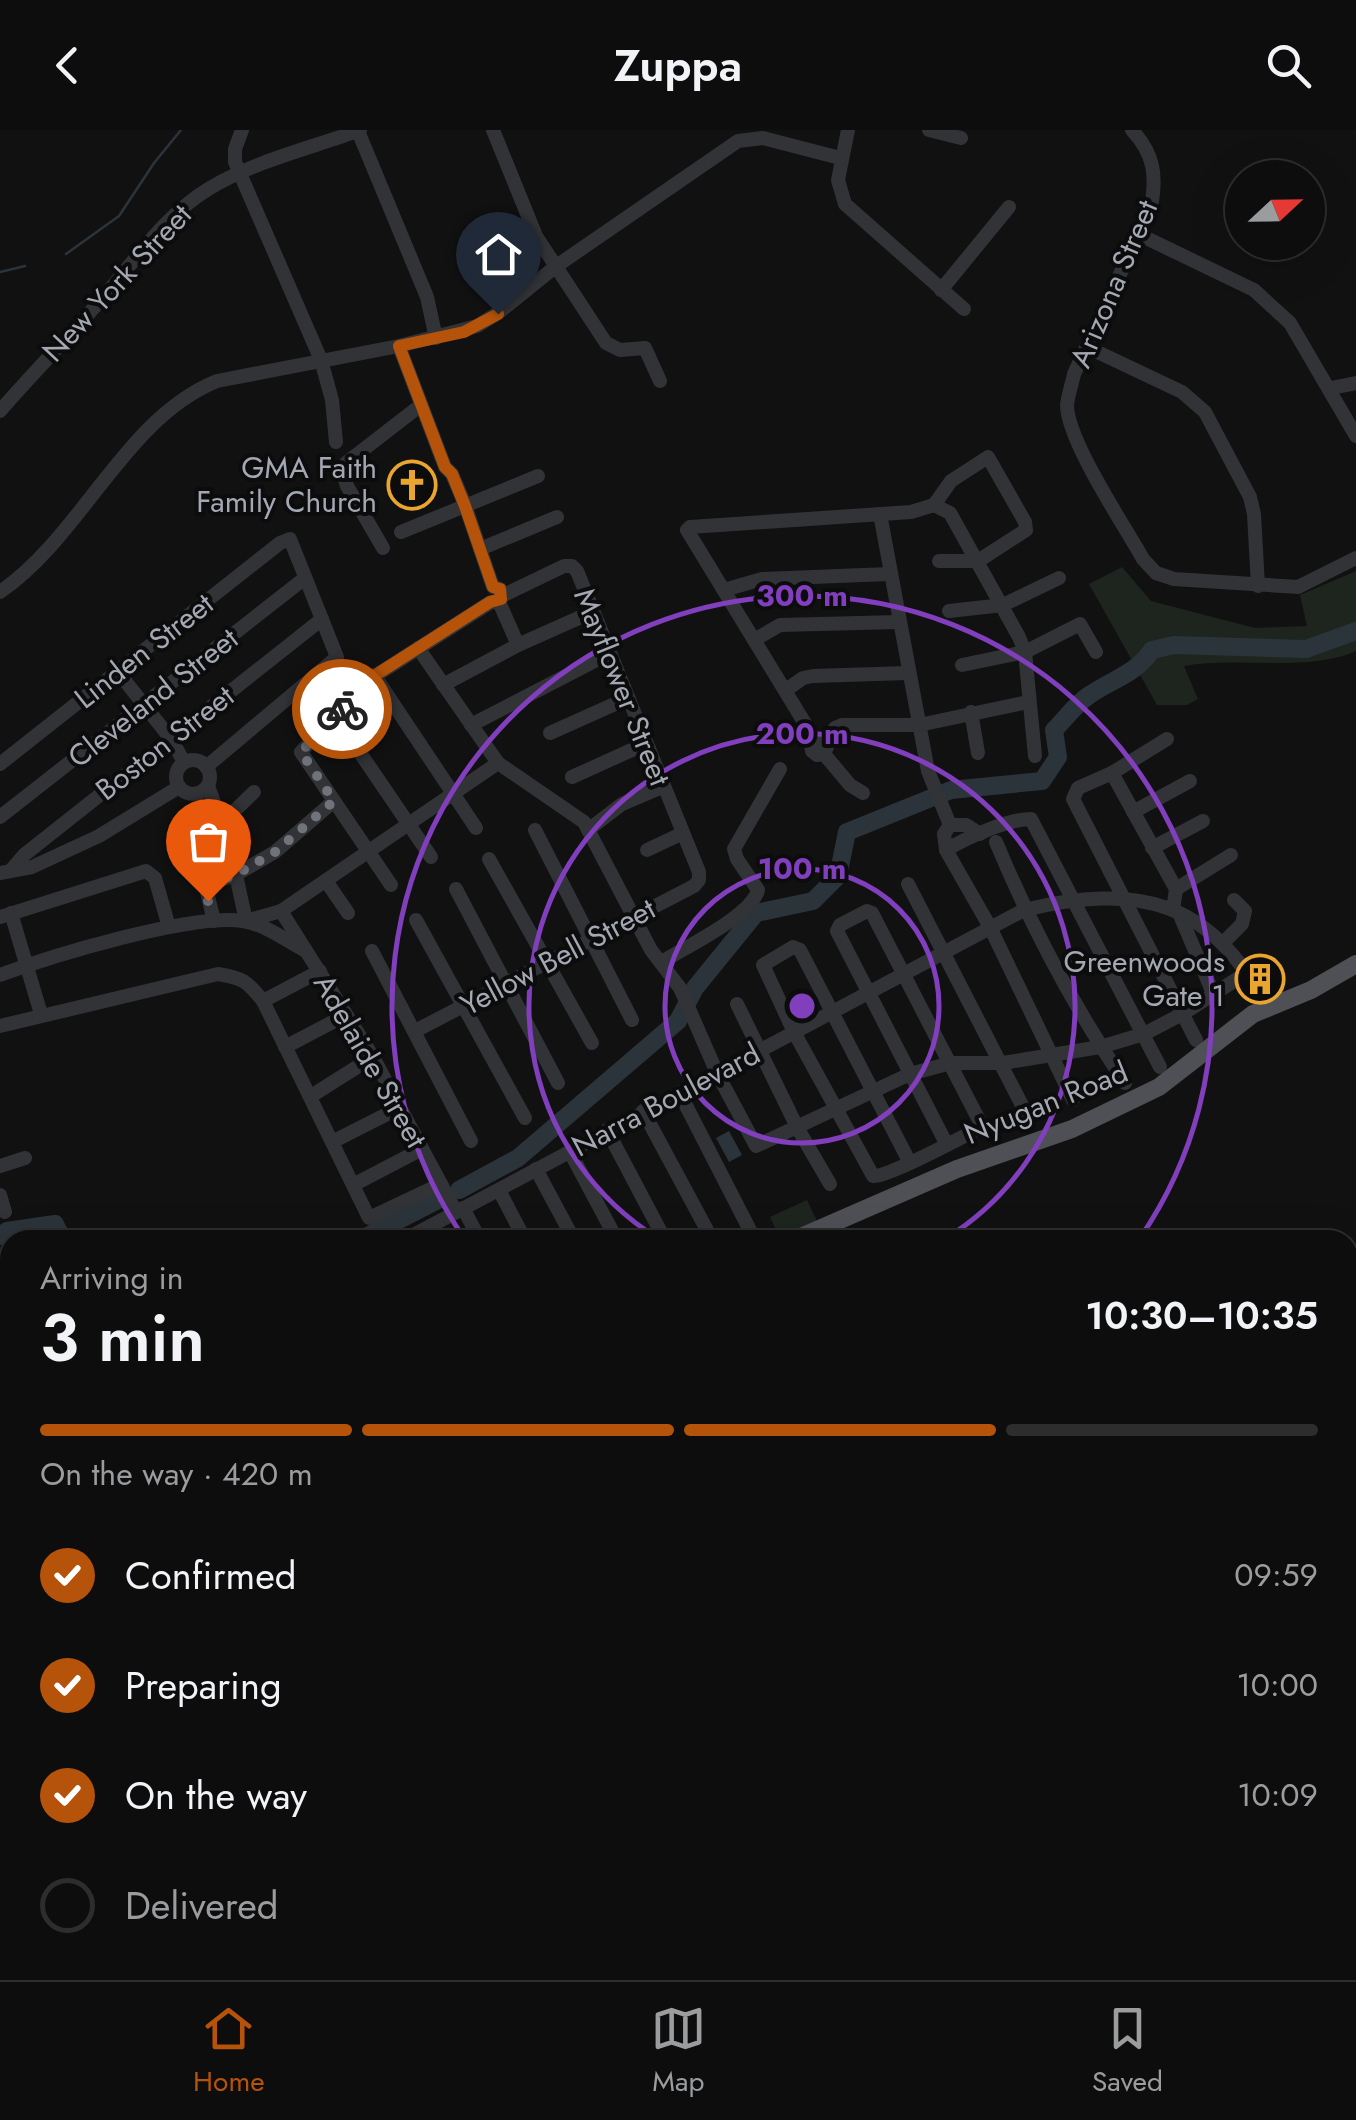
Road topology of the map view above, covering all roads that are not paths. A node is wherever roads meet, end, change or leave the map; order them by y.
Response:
1 (242, 130) edge
2 (359, 130) edge
3 (493, 130) edge
4 (848, 130) edge
5 (929, 130) edge
6 (1132, 130) edge
7 (960, 138) dead end
8 (840, 158) junction
9 (242, 174) junction
10 (1009, 207) dead end
11 (1138, 234) junction
12 (555, 267) junction
13 (942, 290) junction
14 (964, 309) dead end
15 (436, 338) junction
16 (399, 346) junction
17 (1087, 347) junction
18 (321, 360) junction
19 (660, 381) dead end
20 (1356, 383) edge
21 (1330, 388) junction
22 (422, 405) junction
23 (0, 411) edge
24 (1356, 436) edge
25 (336, 442) dead end
26 (538, 476) dead end
27 (934, 505) junction
28 (463, 510) junction
29 (880, 514) junction
30 (557, 517) dead end
31 (401, 532) dead end
32 (383, 548) dead end
33 (480, 549) junction
34 (1356, 558) edge
35 (939, 560) dead end
36 (978, 561) junction
37 (889, 574) junction
38 (305, 578) junction
39 (1059, 578) dead end
40 (1258, 586) junction
41 (724, 590) junction
42 (0, 592) edge
43 (496, 596) junction
44 (1003, 604) junction
45 (592, 612) junction
46 (950, 612) dead end
47 (322, 620) junction
48 (898, 622) junction
49 (754, 640) junction
50 (518, 645) junction
51 (418, 648) junction
52 (1025, 652) junction
53 (1096, 652) dead end
54 (608, 654) junction
55 (962, 665) dead end
56 (118, 672) junction
57 (908, 673) junction
58 (374, 676) junction
59 (443, 686) junction
60 (786, 690) junction
61 (626, 698) junction
62 (1028, 702) junction
63 (145, 705) junction
64 (972, 712) junction
65 (336, 716) junction
66 (471, 725) junction
67 (919, 726) junction
68 (550, 733) dead end
69 (171, 740) junction
70 (1167, 740) dead end
71 (645, 744) junction
72 (821, 746) junction
73 (978, 753) dead end
74 (1035, 756) dead end
75 (184, 762) junction
76 (498, 763) junction
77 (0, 764) edge
78 (206, 766) junction
79 (780, 768) dead end
80 (1112, 773) junction
81 (572, 777) dead end
82 (1190, 781) dead end
83 (179, 787) junction
84 (662, 787) junction
85 (202, 790) junction
86 (254, 792) dead end
87 (862, 793) dead end
88 (454, 794) junction
89 (334, 801) junction
90 (1133, 812) junction
91 (0, 816) edge
92 (1203, 821) dead end
93 (223, 822) junction
94 (949, 822) junction
95 (409, 824) junction
96 (476, 828) dead end
97 (536, 830) dead end
98 (588, 830) junction
99 (681, 834) junction
100 (980, 834) junction
101 (996, 842) dead end
102 (1152, 848) junction
103 (647, 850) dead end
104 (946, 850) junction
105 (368, 852) junction
106 (1231, 856) dead end
107 (432, 857) dead end
108 (489, 859) dead end
109 (6, 871) edge
110 (232, 876) junction
111 (699, 880) joint
112 (326, 881) junction
113 (908, 884) dead end
114 (391, 885) dead end
115 (456, 889) dead end
116 (1176, 889) junction
117 (1073, 898) junction
118 (1125, 898) junction
119 (1234, 900) dead end
120 (1024, 910) junction
121 (281, 911) junction
122 (1176, 911) junction
123 (348, 913) dead end
124 (5, 915) edge
125 (635, 916) junction
126 (416, 920) dead end
127 (214, 921) junction
128 (241, 921) junction
129 (169, 927) junction
130 (990, 927) junction
131 (647, 937) junction
132 (590, 941) junction
133 (1223, 942) junction
134 (372, 951) dead end
135 (307, 952) junction
136 (944, 953) junction
137 (665, 960) junction
138 (547, 963) junction
139 (1356, 964) edge
140 (24, 966) junction
141 (320, 972) junction
142 (1248, 973) junction
143 (0, 975) edge
144 (904, 976) junction
145 (505, 984) junction
146 (677, 985) junction
147 (1212, 993) junction
148 (869, 995) junction
149 (263, 1001) junction
150 (737, 1004) dead end
151 (1273, 1004) junction
152 (464, 1006) junction
153 (834, 1013) junction
154 (1184, 1013) junction
155 (40, 1014) junction
156 (346, 1015) junction
157 (632, 1020) dead end
158 (0, 1026) edge
159 (415, 1031) junction
160 (794, 1032) junction
161 (1144, 1034) junction
162 (1196, 1040) dead end
163 (592, 1044) dead end
164 (285, 1047) junction
165 (1100, 1047) junction
166 (759, 1050) junction
167 (1050, 1054) junction
168 (373, 1057) junction
169 (951, 1062) junction
170 (1003, 1063) junction
171 (1160, 1067) dead end
172 (717, 1073) junction
173 (910, 1074) junction
174 (558, 1084) dead end
175 (1125, 1084) dead end
176 (874, 1089) junction
177 (679, 1092) junction
178 (311, 1096) junction
179 (1073, 1100) dead end
180 (399, 1108) junction
181 (835, 1108) junction
182 (643, 1111) junction
183 (1026, 1113) dead end
184 (524, 1118) dead end
185 (798, 1128) junction
186 (608, 1130) junction
187 (471, 1141) dead end
188 (332, 1142) junction
189 (947, 1145) junction
190 (420, 1150) junction
191 (570, 1152) junction
192 (25, 1158) dead end
193 (910, 1162) junction
194 (0, 1166) edge
195 (536, 1169) junction
196 (441, 1184) junction
197 (830, 1184) dead end
198 (353, 1185) junction
199 (499, 1190) junction
200 (0, 1194) edge
201 (460, 1210) junction
202 (5, 1212) dead end
203 (436, 1230) edge
204 (473, 1230) edge
205 (521, 1230) edge
206 (569, 1230) edge
207 (612, 1230) edge
208 (660, 1230) edge
209 (702, 1230) edge
210 (750, 1230) edge
211 (817, 1230) edge

1 - 9 street
2 - 9 street, New York Street
2 - 15 street
3 - 12 street
4 - 8 street
5 - 7 street
6 - 11 street, Arizona Street
8 - 12 street
8 - 13 street
9 - 18 street
9 - 23 street, New York Street
10 - 13 street
11 - 17 street, Arizona Street
11 - 21 street
12 - 15 street
12 - 19 street
13 - 14 street
15 - 16 street
16 - 18 street
16 - 22 street
17 - 40 street
17 - 40 street, Arizona Street
18 - 25 street
18 - 42 street
20 - 21 street
21 - 24 street
22 - 28 street
22 - 32 street
26 - 28 street
27 - 29 street
27 - 36 street
27 - 36 street
28 - 31 street
28 - 33 street
29 - 37 street
29 - 41 street
30 - 33 street
33 - 43 street
34 - 40 street, Arizona Street
35 - 36 street
36 - 44 street
37 - 41 street
37 - 48 street
38 - 47 street
38 - 56 street, Linden Street
38 - 63 street, Cleveland Street
39 - 44 street
41 - 49 street
43 - 45 street, Mayflower Street
43 - 50 street
43 - 51 street
44 - 46 street
44 - 52 street
45 - 50 street
45 - 54 street, Mayflower Street
47 - 69 street, Boston Street
47 - 78 street
48 - 49 street
48 - 57 street
49 - 60 street
50 - 59 street
51 - 58 street
51 - 59 street
52 - 53 street
52 - 55 street
52 - 62 street
54 - 61 street, Mayflower Street
54 - 66 street
56 - 63 street
56 - 77 street, Linden Street
57 - 60 street
57 - 67 street
58 - 65 street
58 - 88 street
59 - 66 street
60 - 72 street
61 - 68 street
61 - 71 street, Mayflower Street
62 - 64 street
62 - 74 street
63 - 69 street
63 - 91 street, Cleveland Street
64 - 67 street
64 - 73 street
65 - 89 street
65 - 95 street
66 - 76 street
67 - 72 street
67 - 94 street
69 - 75 street
69 - 109 street, Boston Street
70 - 80 street
71 - 81 street
71 - 84 street, Mayflower Street
72 - 87 street
75 - 78 street
75 - 83 street
76 - 88 street
76 - 98 street
78 - 85 street
79 - 137 street
80 - 90 street
80 - 118 street
82 - 90 street
83 - 85 street
83 - 109 street
84 - 98 street
84 - 99 street, Mayflower Street
85 - 93 street
85 - 110 street
86 - 93 street
88 - 95 street
88 - 96 street
89 - 105 street
89 - 110 street
90 - 102 street
92 - 102 street
93 - 110 street
94 - 100 street
94 - 104 street
95 - 105 street
95 - 107 street
97 - 132 street
98 - 125 street
99 - 103 street
99 - 111 street, Mayflower Street
100 - 104 street
100 - 117 street
101 - 120 street
102 - 116 street
104 - 130 street
105 - 112 street
105 - 114 street
106 - 116 street
108 - 138 street
110 - 127 street
110 - 128 street
111 - 125 street, Yellow Bell Street
112 - 121 street
112 - 123 street
113 - 136 street
115 - 145 street
116 - 122 street
117 - 118 street, Narra Boulevard
117 - 120 street, Narra Boulevard
117 - 161 street
118 - 122 street, Narra Boulevard
118 - 154 street
119 - 133 street
120 - 130 street, Narra Boulevard
120 - 165 street
121 - 128 street
121 - 135 street, Adelaide Street
122 - 133 street, Narra Boulevard
122 - 147 street
124 - 129 street
124 - 140 street
125 - 131 street
125 - 132 street, Yellow Bell Street
126 - 152 street
127 - 128 street
127 - 129 street
128 - 135 street
129 - 140 street
130 - 136 street, Narra Boulevard
130 - 167 street
131 - 137 street
131 - 146 street
132 - 138 street, Yellow Bell Street
132 - 157 street
133 - 142 street, Narra Boulevard
134 - 159 street
135 - 141 street, Adelaide Street
136 - 144 street, Narra Boulevard
136 - 170 street
137 - 146 street
138 - 145 street, Yellow Bell Street
138 - 163 street
139 - 151 main road, Nyugan Road
140 - 143 street
140 - 155 street
141 - 149 street
141 - 156 street, Adelaide Street
142 - 147 street
142 - 151 street, Narra Boulevard
144 - 148 street, Narra Boulevard
144 - 148 street
144 - 169 street
145 - 152 street, Yellow Bell Street
145 - 174 street
146 - 172 street
147 - 154 street
148 - 153 street, Narra Boulevard
148 - 173 street
149 - 155 street
149 - 164 street
150 - 166 street
151 - 211 main road, Nyugan Road
152 - 159 street, Yellow Bell Street
152 - 184 street
153 - 160 street, Narra Boulevard
153 - 160 street
153 - 176 street
154 - 161 street
154 - 162 street
155 - 158 street
156 - 164 street
156 - 168 street, Adelaide Street
159 - 187 street
160 - 166 street, Narra Boulevard
160 - 181 street
161 - 165 street
161 - 171 street
164 - 178 street
165 - 167 street
165 - 175 street
166 - 172 street, Narra Boulevard
166 - 185 street
167 - 170 street
167 - 179 street
168 - 178 street
168 - 180 street, Adelaide Street
169 - 170 street
169 - 173 street
169 - 189 street
170 - 183 street
172 - 177 street, Narra Boulevard
172 - 185 street
173 - 176 street
173 - 189 street
176 - 181 street
176 - 193 street
177 - 182 street, Narra Boulevard
177 - 210 street
178 - 188 street
180 - 188 street
180 - 190 street, Adelaide Street
181 - 185 street
181 - 193 street
182 - 186 street, Narra Boulevard
182 - 209 street
185 - 197 street
186 - 191 street, Narra Boulevard
186 - 208 street
188 - 198 street
189 - 193 street
190 - 196 street, Adelaide Street
190 - 198 street
191 - 195 street, Narra Boulevard
191 - 207 street
192 - 194 street
195 - 199 street, Narra Boulevard
195 - 206 street
196 - 198 street
196 - 201 street, Adelaide Street
199 - 201 street, Narra Boulevard
199 - 205 street
200 - 202 street
201 - 203 street, Narra Boulevard
201 - 204 street, Adelaide Street

